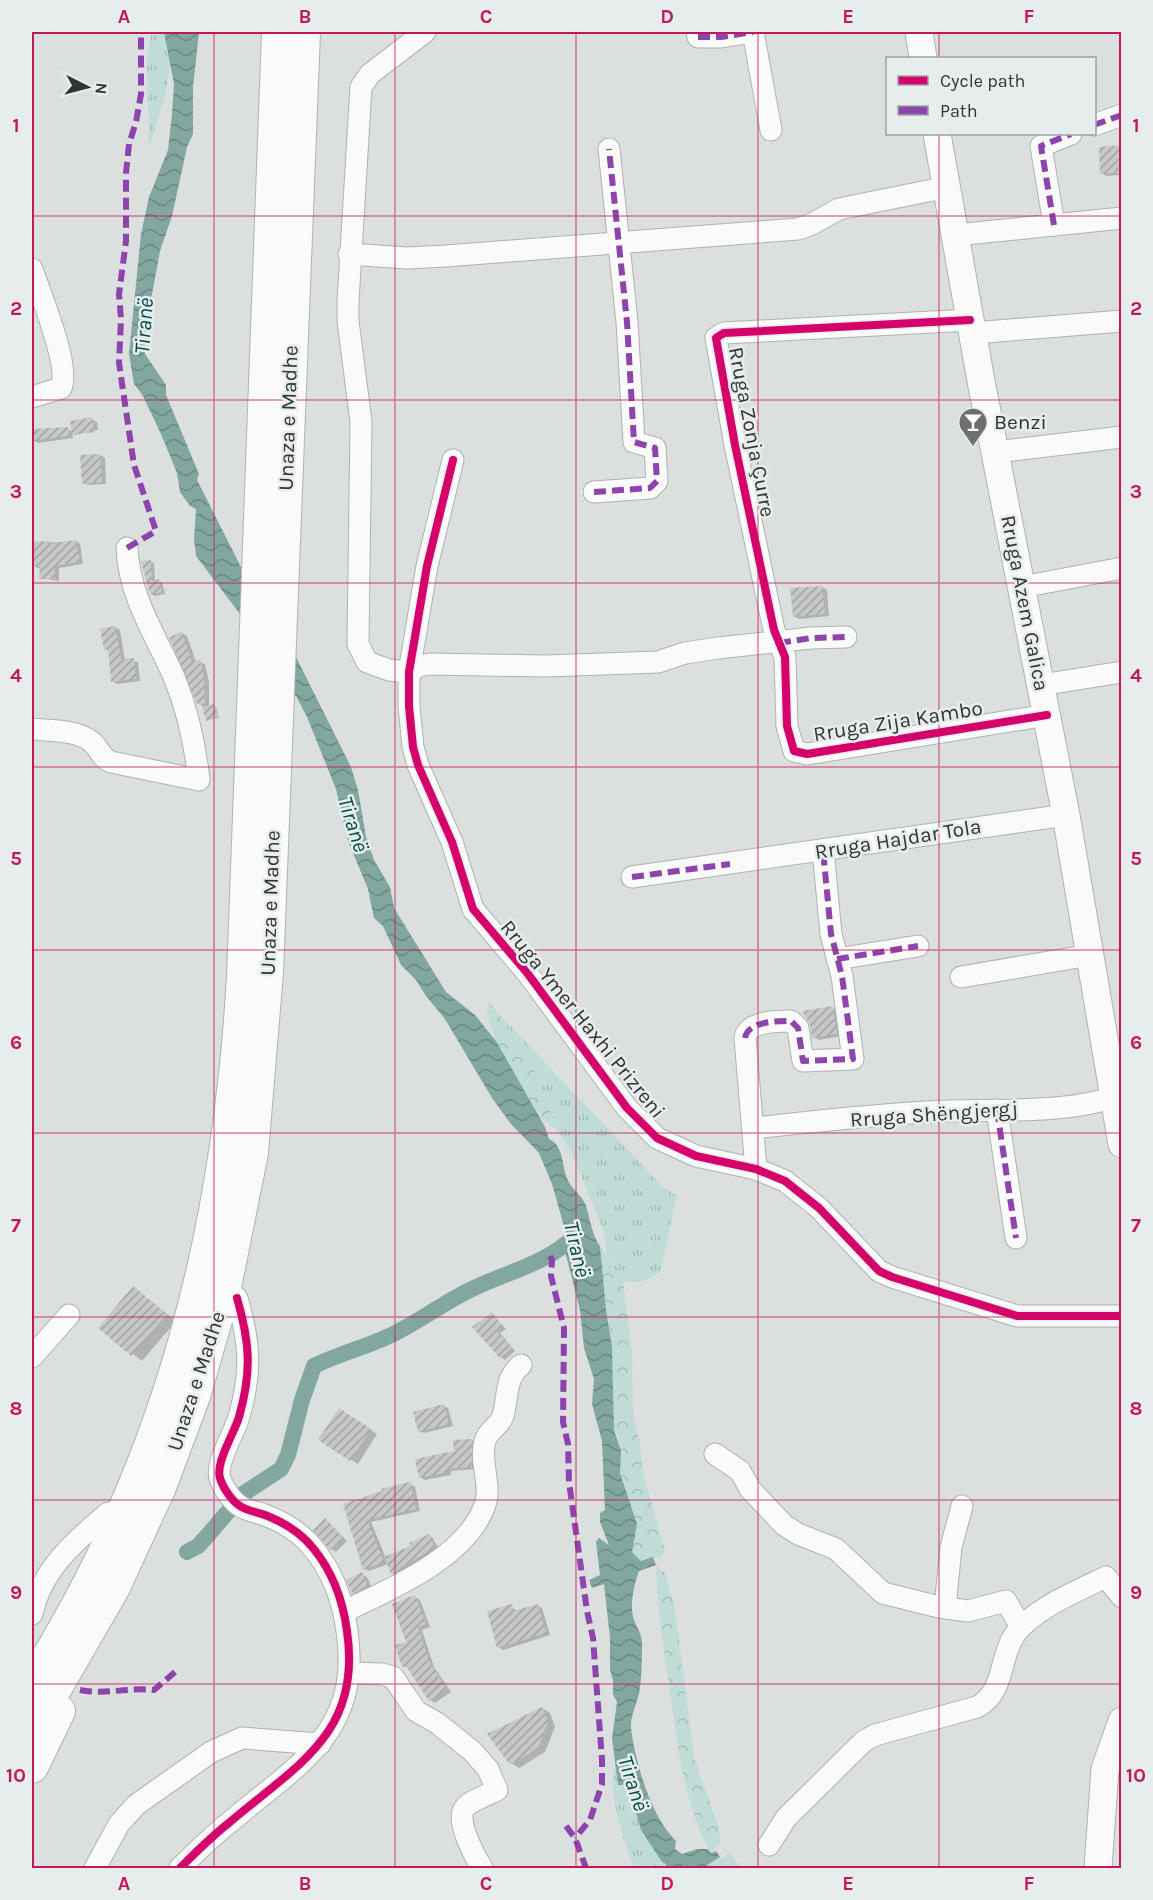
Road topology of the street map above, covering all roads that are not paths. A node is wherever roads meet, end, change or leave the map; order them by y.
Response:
1 (278, 32) edge
2 (304, 32) edge
3 (425, 32) edge
4 (697, 32) edge
5 (753, 32) edge
6 (919, 32) edge
7 (923, 57) edge
8 (1122, 115) edge
9 (1096, 125) edge
10 (771, 130) dead end
11 (937, 135) edge
12 (1068, 135) edge
13 (609, 149) dead end
14 (947, 187) junction
15 (1122, 218) edge
16 (1054, 225) junction
17 (956, 235) junction
18 (619, 244) junction
19 (349, 254) junction
20 (32, 269) edge
21 (1122, 321) edge
22 (971, 327) junction
23 (32, 398) edge
24 (1122, 437) edge
25 (996, 452) junction
26 (453, 460) dead end
27 (594, 492) dead end
28 (127, 548) dead end
29 (1122, 568) edge
30 (1022, 587) junction
31 (846, 637) dead end
32 (779, 642) junction
33 (409, 672) junction
34 (1122, 672) edge
35 (1041, 685) junction
36 (265, 702) junction
37 (1047, 715) junction
38 (32, 729) edge
39 (1066, 815) junction
40 (823, 850) junction
41 (632, 877) dead end
42 (918, 946) dead end
43 (1090, 955) junction
44 (837, 959) junction
45 (962, 976) dead end
46 (1117, 1095) edge
47 (997, 1110) junction
48 (754, 1128) junction
49 (1122, 1144) edge
50 (239, 1154) junction
51 (756, 1169) junction
52 (1016, 1238) dead end
53 (237, 1298) dead end
54 (69, 1315) dead end
55 (1122, 1316) edge
56 (32, 1357) edge
57 (520, 1365) dead end
58 (715, 1454) dead end
59 (962, 1506) dead end
60 (108, 1513) junction
61 (1122, 1597) edge
62 (945, 1608) junction
63 (345, 1611) junction
64 (32, 1614) edge
65 (1021, 1627) junction
66 (32, 1656) edge
67 (350, 1673) junction
68 (32, 1683) edge
69 (1122, 1721) edge
70 (32, 1729) edge
71 (320, 1744) junction
72 (32, 1767) edge
73 (769, 1845) dead end
74 (95, 1869) edge
75 (180, 1869) edge
76 (482, 1869) edge
77 (1098, 1869) edge

1 - 36 highway, Unaza e Madhe
2 - 36 highway, Unaza e Madhe
3 - 19 street
4 - 5 street
5 - 10 street
6 - 7 main road
8 - 9 street
11 - 14 main road, Rruga Azem Galica
12 - 16 street
13 - 18 street
14 - 17 main road, Rruga Azem Galica
14 - 18 street
15 - 16 street
16 - 17 street
17 - 22 main road, Rruga Azem Galica
18 - 19 street
18 - 27 street
19 - 33 street
20 - 23 street
21 - 22 street
22 - 25 main road, Rruga Azem Galica
22 - 32 street, Rruga Zonja Çurre
24 - 25 street
25 - 30 main road, Rruga Azem Galica
26 - 33 street
28 - 38 street
29 - 30 street
30 - 35 main road, Rruga Azem Galica
31 - 32 street
32 - 33 street
32 - 37 street, Rruga Zija Kambo
33 - 51 street, Rruga Ymer Haxhi Prizreni
34 - 35 street
35 - 37 main road, Rruga Azem Galica
36 - 50 highway, Unaza e Madhe
37 - 39 main road, Rruga Azem Galica
39 - 40 street, Rruga Hajdar Tola
39 - 43 main road, Rruga Azem Galica
40 - 41 street, Rruga Hajdar Tola
40 - 44 street
42 - 44 street
43 - 45 street
43 - 46 main road, Rruga Azem Galica
44 - 48 street
46 - 47 street, Rruga Shëngjergj
46 - 49 main road, Rruga Azem Galica
47 - 48 street, Rruga Shëngjergj
47 - 52 street
48 - 51 street
50 - 60 highway
50 - 68 highway, Unaza e Madhe
50 - 70 highway, Unaza e Madhe
50 - 72 highway
51 - 55 street, Rruga Ymer Haxhi Prizreni
53 - 63 street
54 - 56 street
57 - 63 street
58 - 62 street
59 - 62 street
60 - 64 street
60 - 66 highway
61 - 65 street
62 - 65 street
63 - 67 street
65 - 73 street
67 - 71 street
67 - 76 street
69 - 77 main road
71 - 74 street
71 - 75 street

